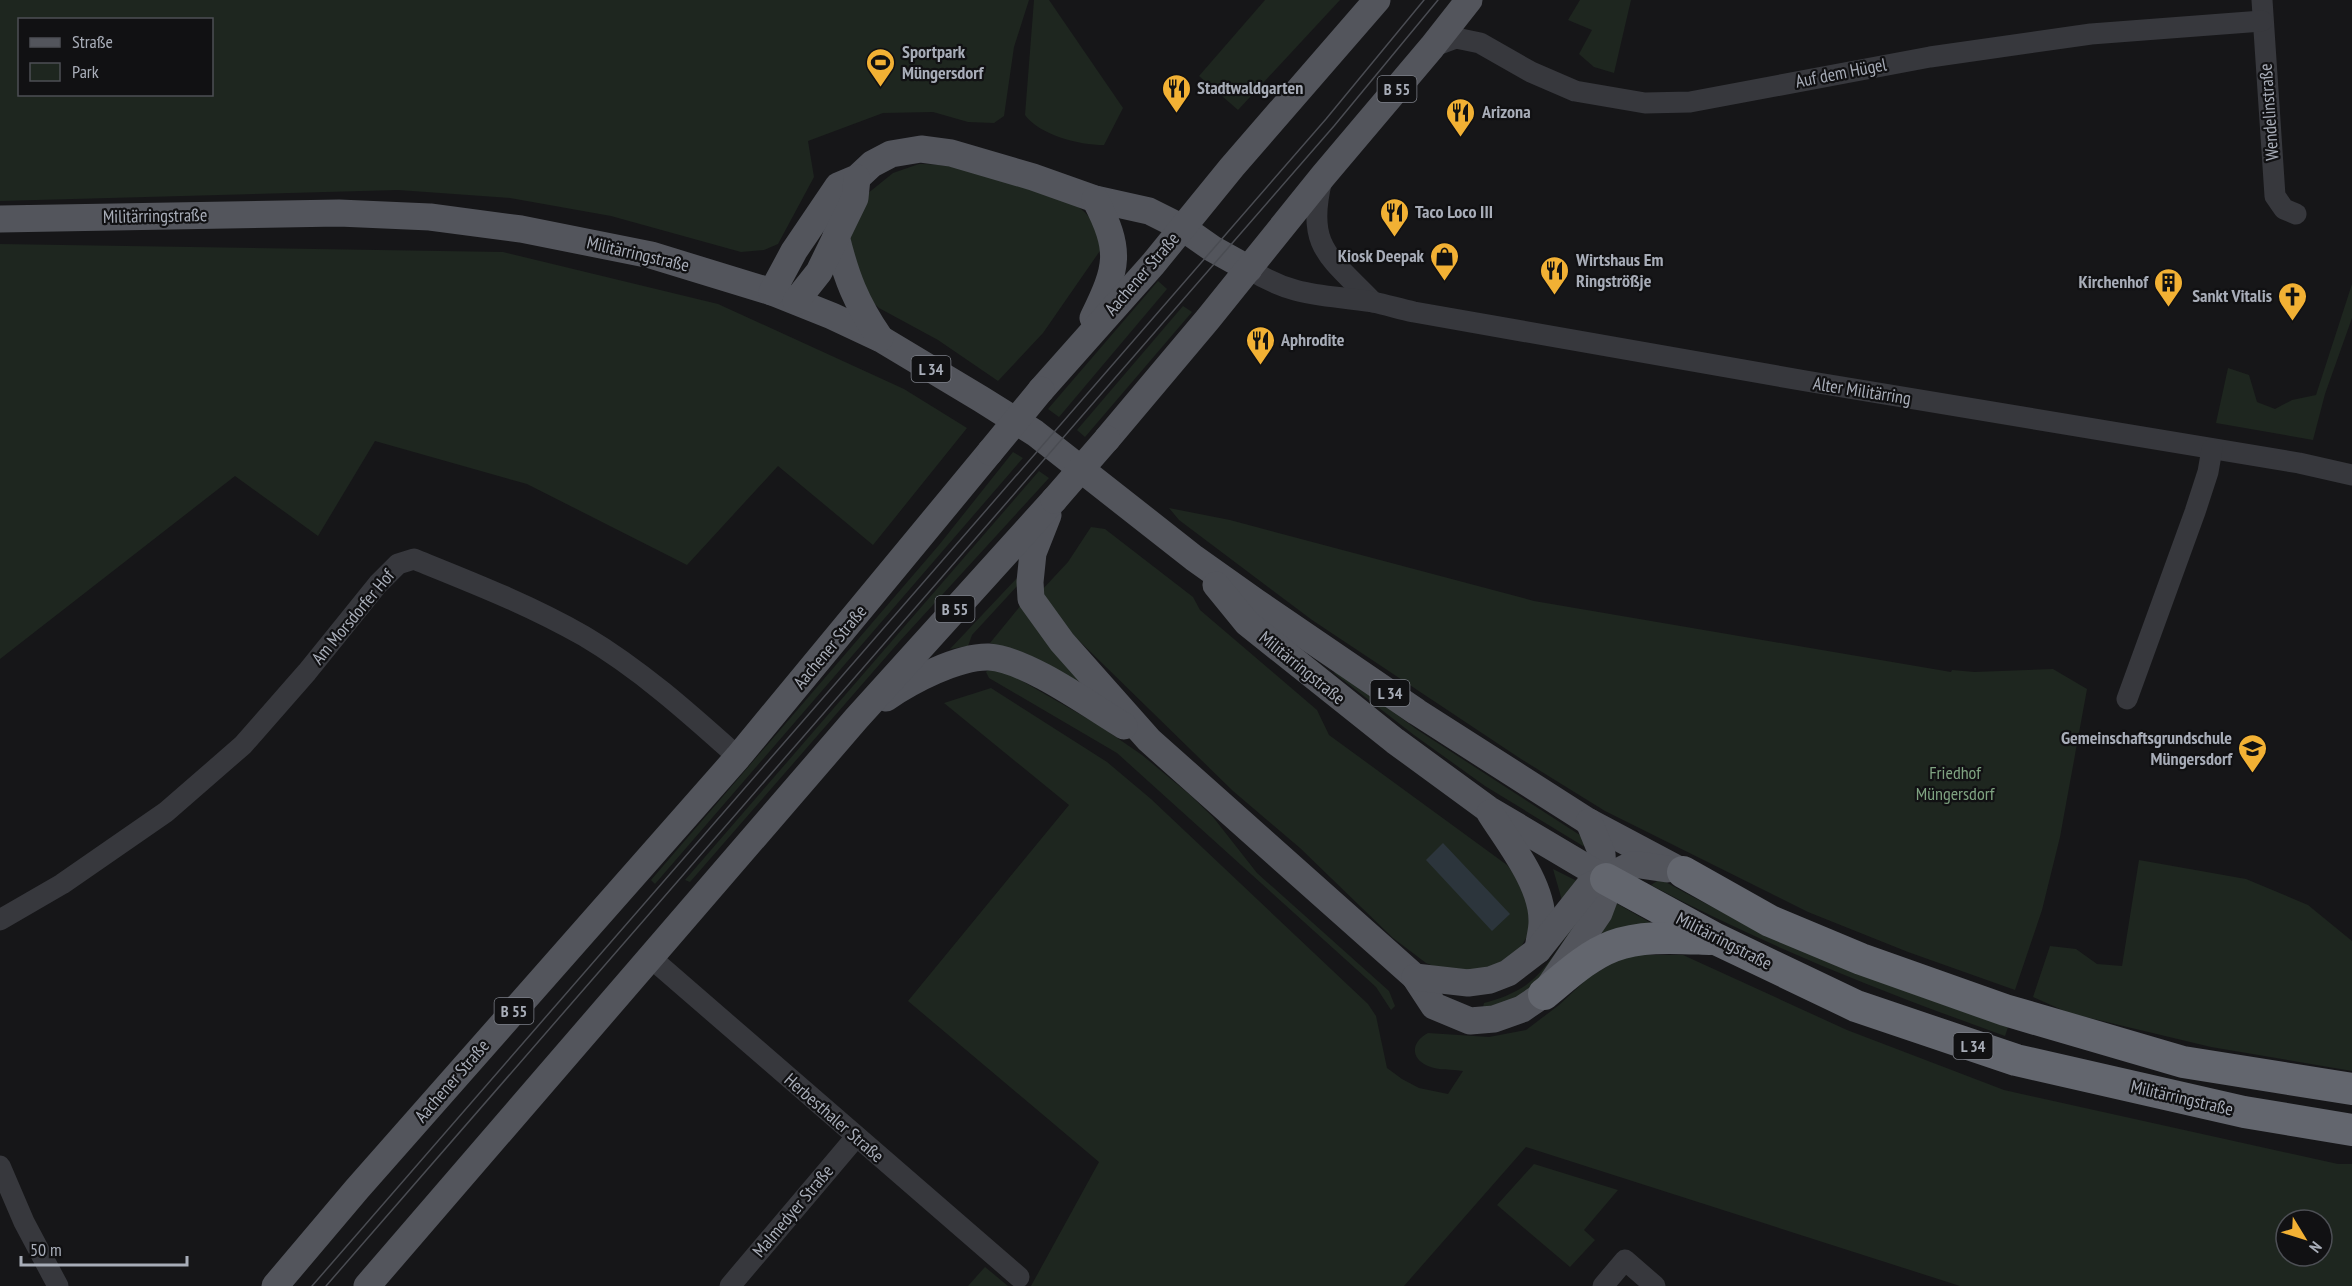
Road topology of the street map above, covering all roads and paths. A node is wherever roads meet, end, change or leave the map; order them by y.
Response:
1 (1377, 0) edge
2 (1468, 0) edge
3 (2262, 0) edge
4 (2262, 21) junction
5 (1432, 47) junction
6 (1323, 176) junction
7 (858, 178) junction
8 (1095, 199) junction
9 (2296, 214) dead end
10 (0, 219) edge
11 (1183, 228) junction
12 (836, 236) junction
13 (1249, 269) junction
14 (784, 297) junction
15 (1372, 302) junction
16 (881, 339) junction
17 (1071, 355) junction
18 (2212, 449) junction
19 (2352, 475) edge
20 (1054, 500) junction
21 (1194, 558) junction
22 (2127, 699) dead end
23 (856, 719) junction
24 (1149, 740) junction
25 (738, 757) junction
26 (1488, 809) junction
27 (1589, 822) junction
28 (1683, 872) junction
29 (1605, 879) junction
30 (0, 920) edge
31 (1716, 939) junction
32 (1538, 950) junction
33 (651, 958) junction
34 (1415, 977) junction
35 (1544, 994) junction
36 (2352, 1089) edge
37 (2352, 1130) edge
38 (856, 1137) junction
39 (0, 1166) edge
40 (1019, 1277) dead end
41 (1643, 1281) edge
42 (58, 1286) edge
43 (274, 1286) edge
44 (367, 1286) edge
45 (730, 1286) edge
46 (1602, 1286) edge

1 - 11 main road, Aachener Straße / B 55
2 - 5 main road, B 55
3 - 4 street, Wendelinstraße
4 - 5 street, Auf dem Hügel
4 - 9 street, Wendelinstraße
5 - 6 main road, B 55
6 - 13 main road, B 55
6 - 15 street
7 - 8 main road
7 - 12 main road
7 - 14 main road
8 - 11 main road
8 - 17 main road, B 55
10 - 14 main road, Militärringstraße / L 34
11 - 13 main road
11 - 17 main road, Aachener Straße / B 55
12 - 14 main road
12 - 16 main road
13 - 15 street, Alter Militärring
13 - 20 main road, B 55, bridge
14 - 16 main road, Militärringstraße / L 34
15 - 18 street, Alter Militärring
16 - 21 main road, Militärringstraße / L 34
17 - 25 main road, Aachener Straße / B 55, bridge
18 - 19 street, Alter Militärring
18 - 22 street
20 - 23 main road, B 55
20 - 24 main road
21 - 26 main road, Militärringstraße / L 34
21 - 27 main road, Militärringstraße / L 34
23 - 24 main road
23 - 33 main road, B 55
24 - 34 main road
25 - 30 street, Am Morsdorfer Hof
25 - 43 main road, Aachener Straße / B 55
26 - 29 main road, Militärringstraße / L 34
26 - 32 main road
27 - 28 main road, Militärringstraße / L 34
27 - 29 main road
28 - 29 main road
28 - 36 highway, Militärringstraße / L 34
29 - 31 highway, Militärringstraße / L 34
29 - 32 main road
29 - 35 main road
31 - 35 highway
31 - 37 highway, Militärringstraße / L 34
32 - 34 main road
33 - 38 street, Herbesthaler Straße
33 - 44 main road, B 55
34 - 35 main road
38 - 40 street, Herbesthaler Straße
38 - 45 street, Malmedyer Straße
39 - 42 street
41 - 46 street

